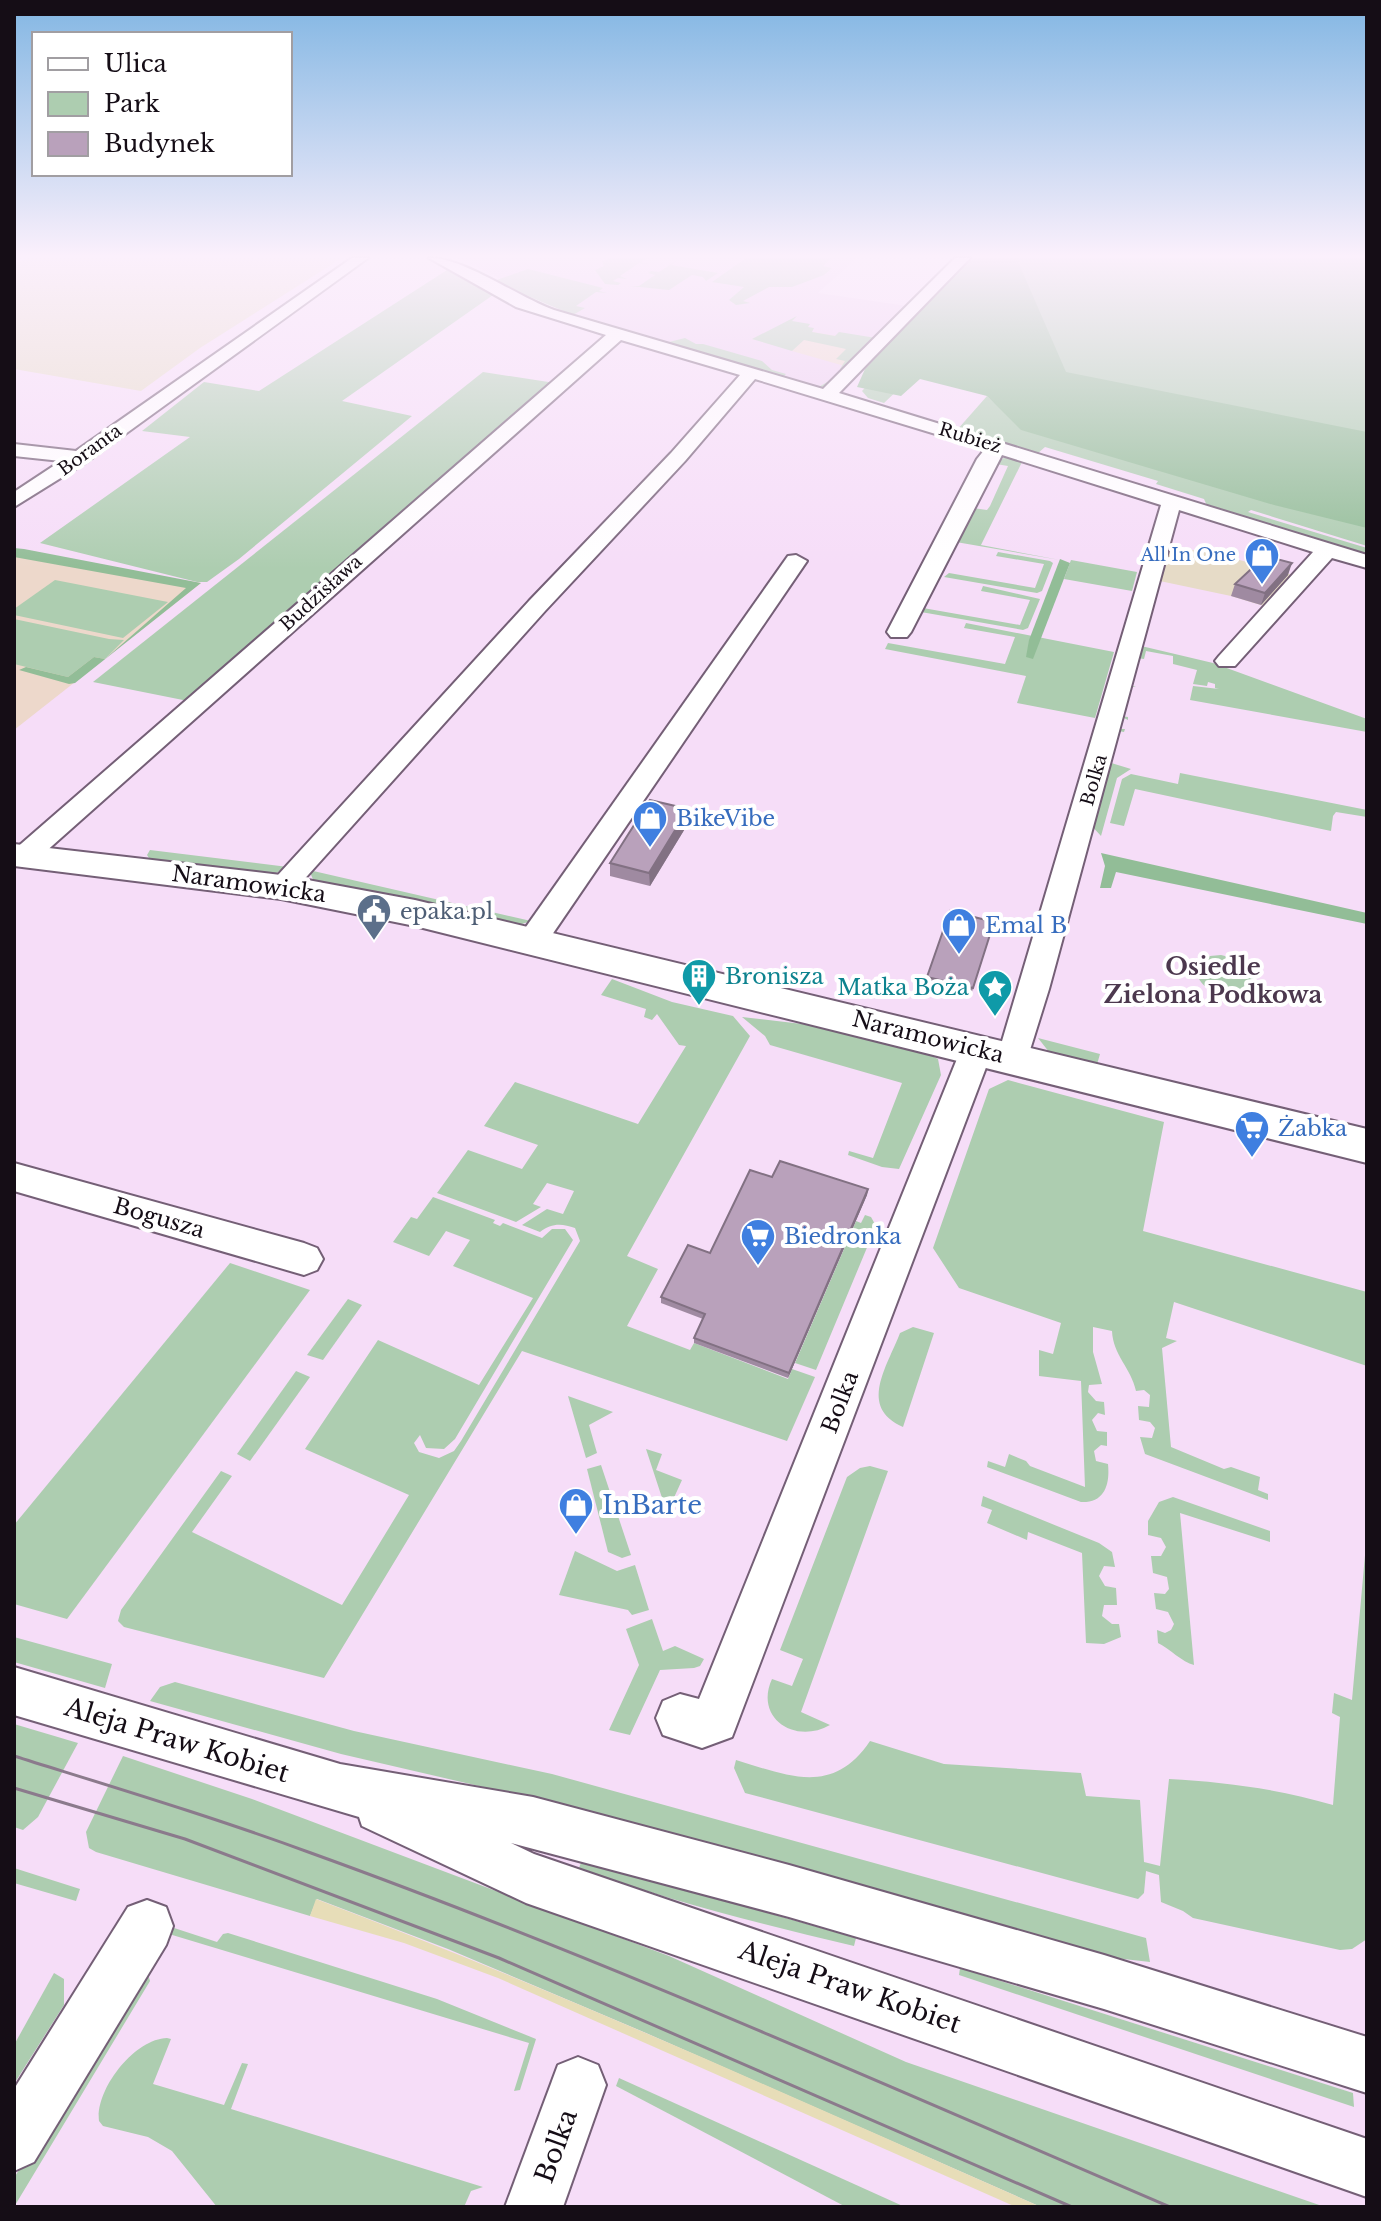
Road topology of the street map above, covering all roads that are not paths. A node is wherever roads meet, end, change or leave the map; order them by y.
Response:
1 (209, 362) edge
2 (586, 362) edge
3 (715, 362) edge
4 (860, 362) edge
5 (751, 373) junction
6 (827, 395) junction
7 (998, 447) junction
8 (14, 450) edge
9 (81, 457) junction
10 (14, 501) edge
11 (1173, 502) junction
12 (1327, 550) junction
13 (796, 561) dead end
14 (1367, 562) edge
15 (899, 632) dead end
16 (1227, 661) dead end
17 (19, 855) edge
18 (281, 887) junction
19 (532, 941) junction
20 (995, 1054) junction
21 (1367, 1146) edge
22 (14, 1177) edge
23 (304, 1259) dead end
24 (14, 1691) edge
25 (680, 1718) dead end
26 (340, 1789) junction
27 (147, 1926) dead end
28 (1367, 2065) edge
29 (578, 2085) dead end
30 (14, 2142) edge
31 (1367, 2168) edge
32 (534, 2207) edge

1 - 9 street, Boranta
2 - 17 street, Budzisława
3 - 5 street, Rubież
4 - 6 street
5 - 6 street, Rubież
5 - 18 street
6 - 7 street, Rubież
7 - 11 street, Rubież
7 - 15 street
8 - 9 street
9 - 10 street, Boranta
11 - 12 street, Rubież
11 - 20 street, Bolka
12 - 14 street, Rubież
12 - 16 street
13 - 19 street
17 - 18 street, Naramowicka
18 - 19 street, Naramowicka
19 - 20 street, Naramowicka
20 - 21 street, Naramowicka
20 - 25 street, Bolka
22 - 23 street, Bogusza
24 - 26 street, Aleja Praw Kobiet
26 - 28 street, Aleja Praw Kobiet
26 - 31 street, Aleja Praw Kobiet
27 - 30 street
29 - 32 street, Bolka

